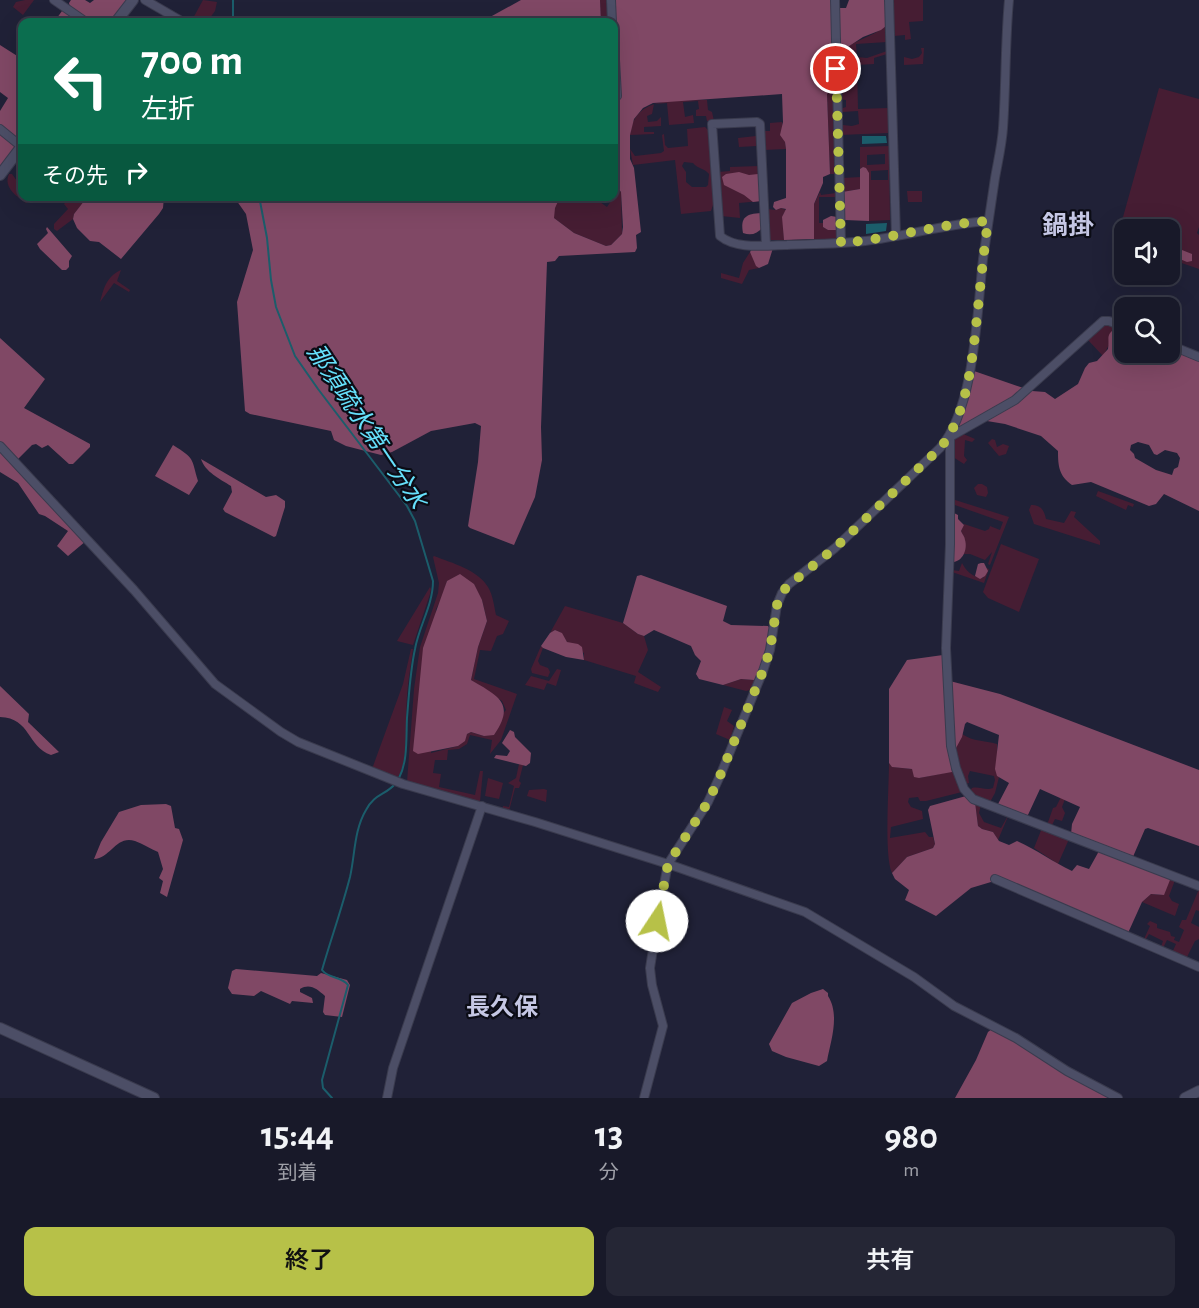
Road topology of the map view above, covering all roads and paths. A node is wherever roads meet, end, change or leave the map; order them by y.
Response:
1 (54, 0) edge
2 (133, 0) edge
3 (145, 0) edge
4 (611, 0) edge
5 (835, 0) edge
6 (889, 0) edge
7 (1009, 0) edge
8 (80, 18) edge
9 (119, 18) edge
10 (176, 18) edge
11 (612, 18) edge
12 (0, 129) edge
13 (18, 143) edge
14 (18, 151) edge
15 (0, 175) edge
16 (988, 221) junction
17 (896, 236) junction
18 (841, 243) junction
19 (766, 245) junction
20 (1114, 323) edge
21 (1180, 349) edge
22 (1199, 357) edge
23 (950, 437) junction
24 (0, 446) edge
25 (482, 806) junction
26 (668, 864) junction
27 (995, 879) dead end
28 (1199, 886) edge
29 (1199, 967) edge
30 (0, 1028) edge
31 (1199, 1091) edge
32 (154, 1098) edge
33 (387, 1098) edge
34 (644, 1098) edge
35 (1118, 1098) edge
36 (1185, 1098) edge

1 - 8 street
2 - 9 street
3 - 10 street
4 - 11 street
5 - 18 street
6 - 17 street
7 - 16 street
12 - 13 street
14 - 15 street
16 - 17 street
16 - 23 street
17 - 18 street
18 - 19 street
19 - 19 street
20 - 23 street
21 - 22 street
23 - 26 street
23 - 28 street
24 - 25 street
25 - 26 street
25 - 33 street
26 - 34 street
26 - 35 street
27 - 29 street
30 - 32 street
31 - 36 street

